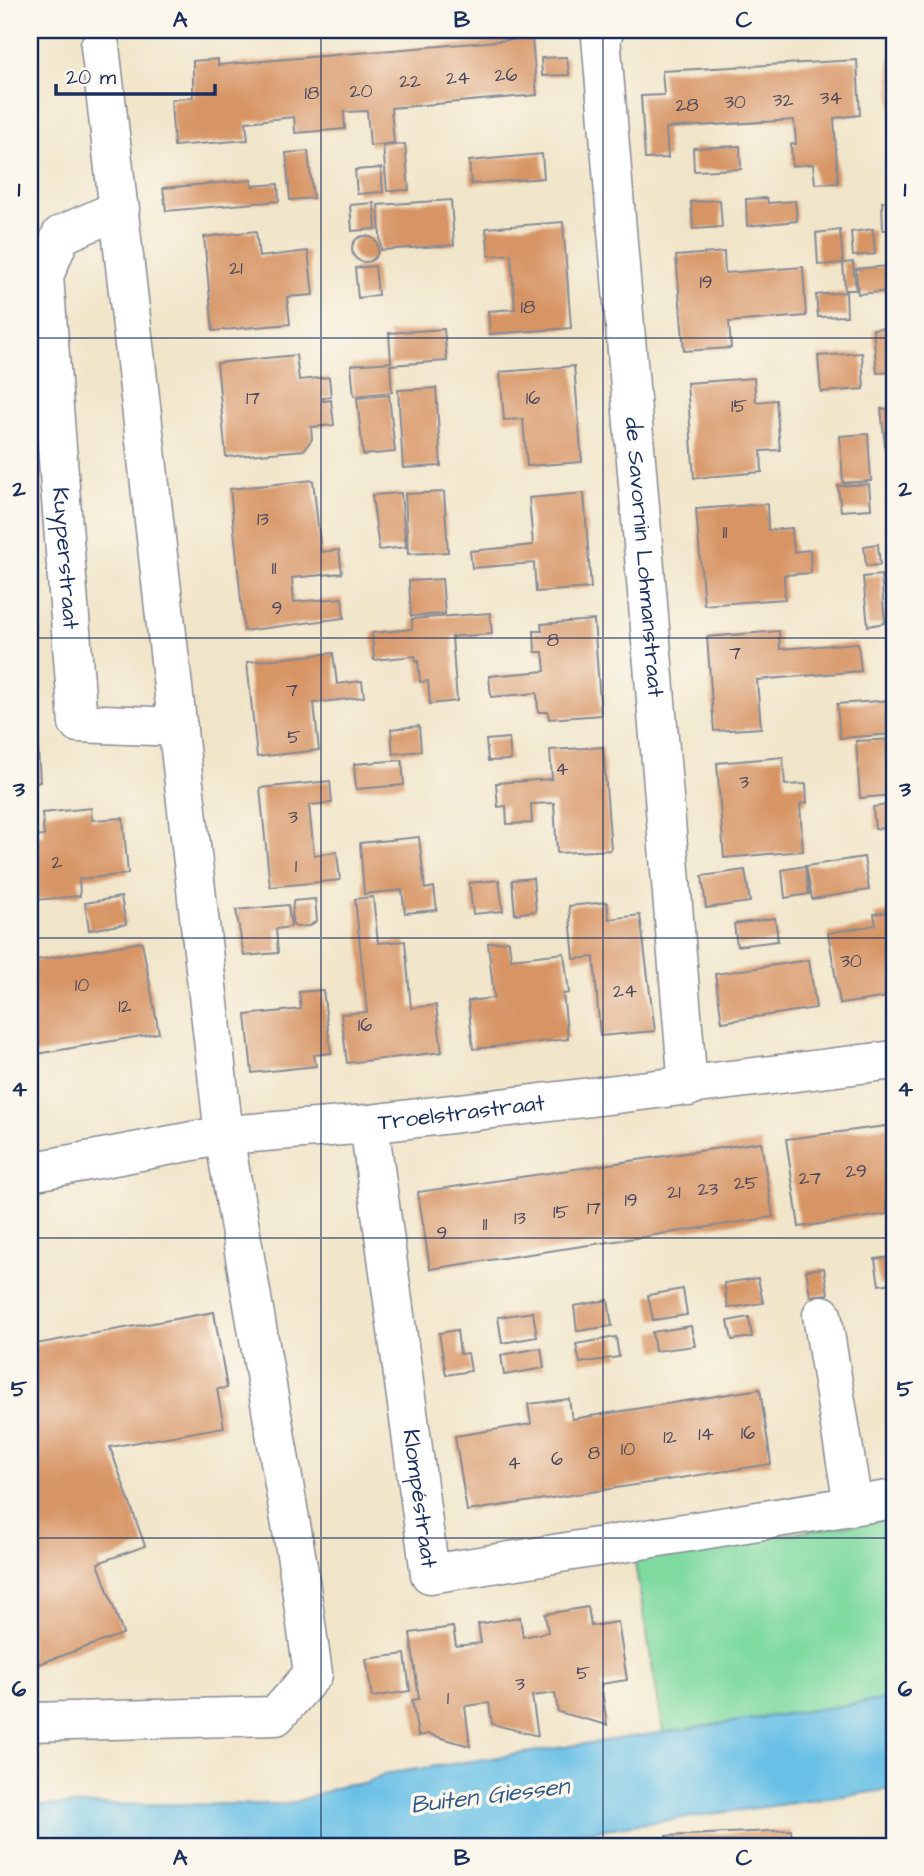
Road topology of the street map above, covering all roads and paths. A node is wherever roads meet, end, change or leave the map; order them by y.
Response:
1 (605, 30) edge
2 (100, 46) dead end
3 (120, 209) junction
4 (178, 727) junction
5 (894, 1060) edge
6 (688, 1087) junction
7 (369, 1124) junction
8 (224, 1135) junction
9 (30, 1172) edge
10 (822, 1315) dead end
11 (894, 1499) edge
12 (853, 1505) junction
13 (30, 1722) edge

1 - 6 street, de Savornin Lohmanstraat
2 - 3 street
3 - 4 street
3 - 4 street, Kuyperstraat
4 - 8 street
5 - 6 street, Troelstrastraat
6 - 7 street, Troelstrastraat
7 - 8 street, Troelstrastraat
7 - 12 street, Klompéstraat
8 - 9 street, Troelstrastraat
8 - 13 street
10 - 12 street
11 - 12 street, Klompéstraat

